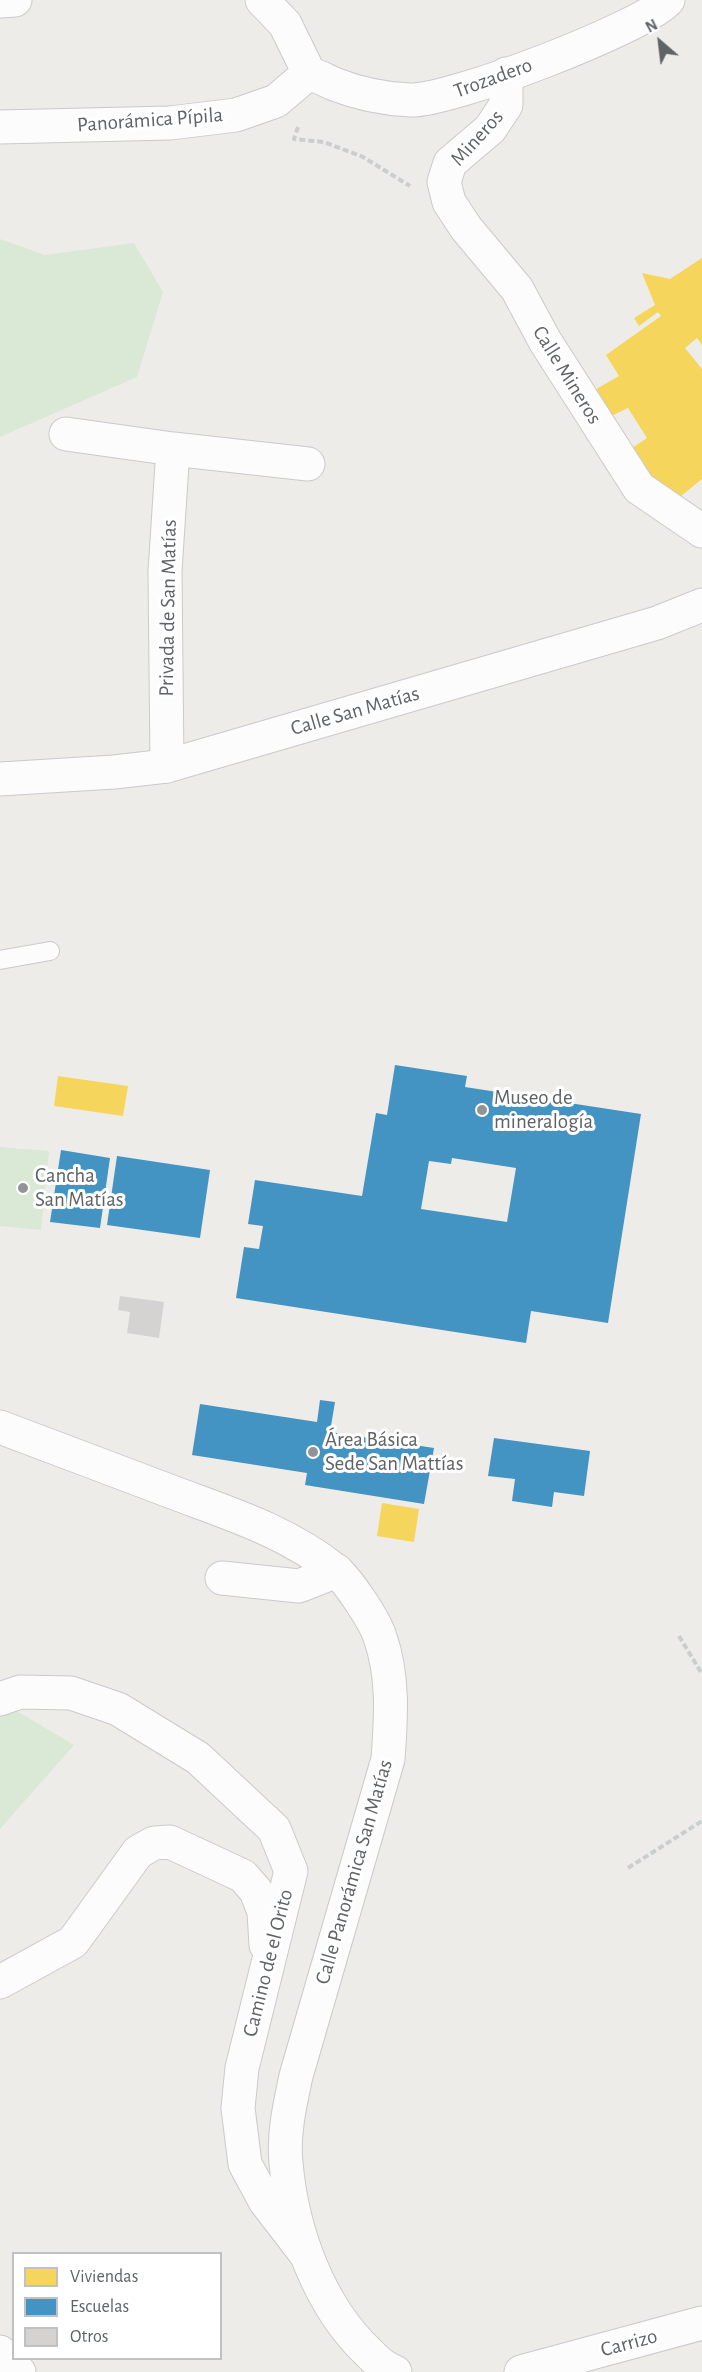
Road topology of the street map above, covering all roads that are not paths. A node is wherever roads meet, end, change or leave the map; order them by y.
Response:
1 (15, 0) edge
2 (262, 0) edge
3 (668, 0) edge
4 (0, 1) edge
5 (313, 74) junction
6 (506, 74) junction
7 (0, 127) edge
8 (449, 202) joint
9 (66, 434) dead end
10 (173, 449) junction
11 (308, 464) dead end
12 (698, 521) edge
13 (702, 605) edge
14 (167, 766) junction
15 (0, 779) edge
16 (50, 951) dead end
17 (0, 960) edge
18 (0, 1427) edge
19 (337, 1571) junction
20 (222, 1578) dead end
21 (0, 1699) edge
22 (267, 1967) junction
23 (0, 1982) edge
24 (307, 2256) junction
25 (702, 2323) edge
26 (0, 2352) edge
27 (19, 2372) edge
28 (395, 2372) edge
29 (521, 2372) edge

1 - 4 street
2 - 5 street
3 - 6 street, Trozadero
5 - 6 street, Trozadero
5 - 7 street, Panorámica Pípila
6 - 8 street, Mineros
8 - 12 street, Calle Mineros
9 - 10 street
10 - 11 street
10 - 14 street, Privada de San Matías
13 - 14 street, Calle San Matías
14 - 15 street, Calle San Matías
16 - 17 lane
18 - 19 street, Calle Panorámica San Matías
19 - 20 street
19 - 24 street, Calle Panorámica San Matías
21 - 22 street, Camino de el Orito
22 - 23 street
22 - 24 street, Camino de el Orito
24 - 28 street, Calle Panorámica San Matías
25 - 29 street, Carrizo
26 - 27 street

